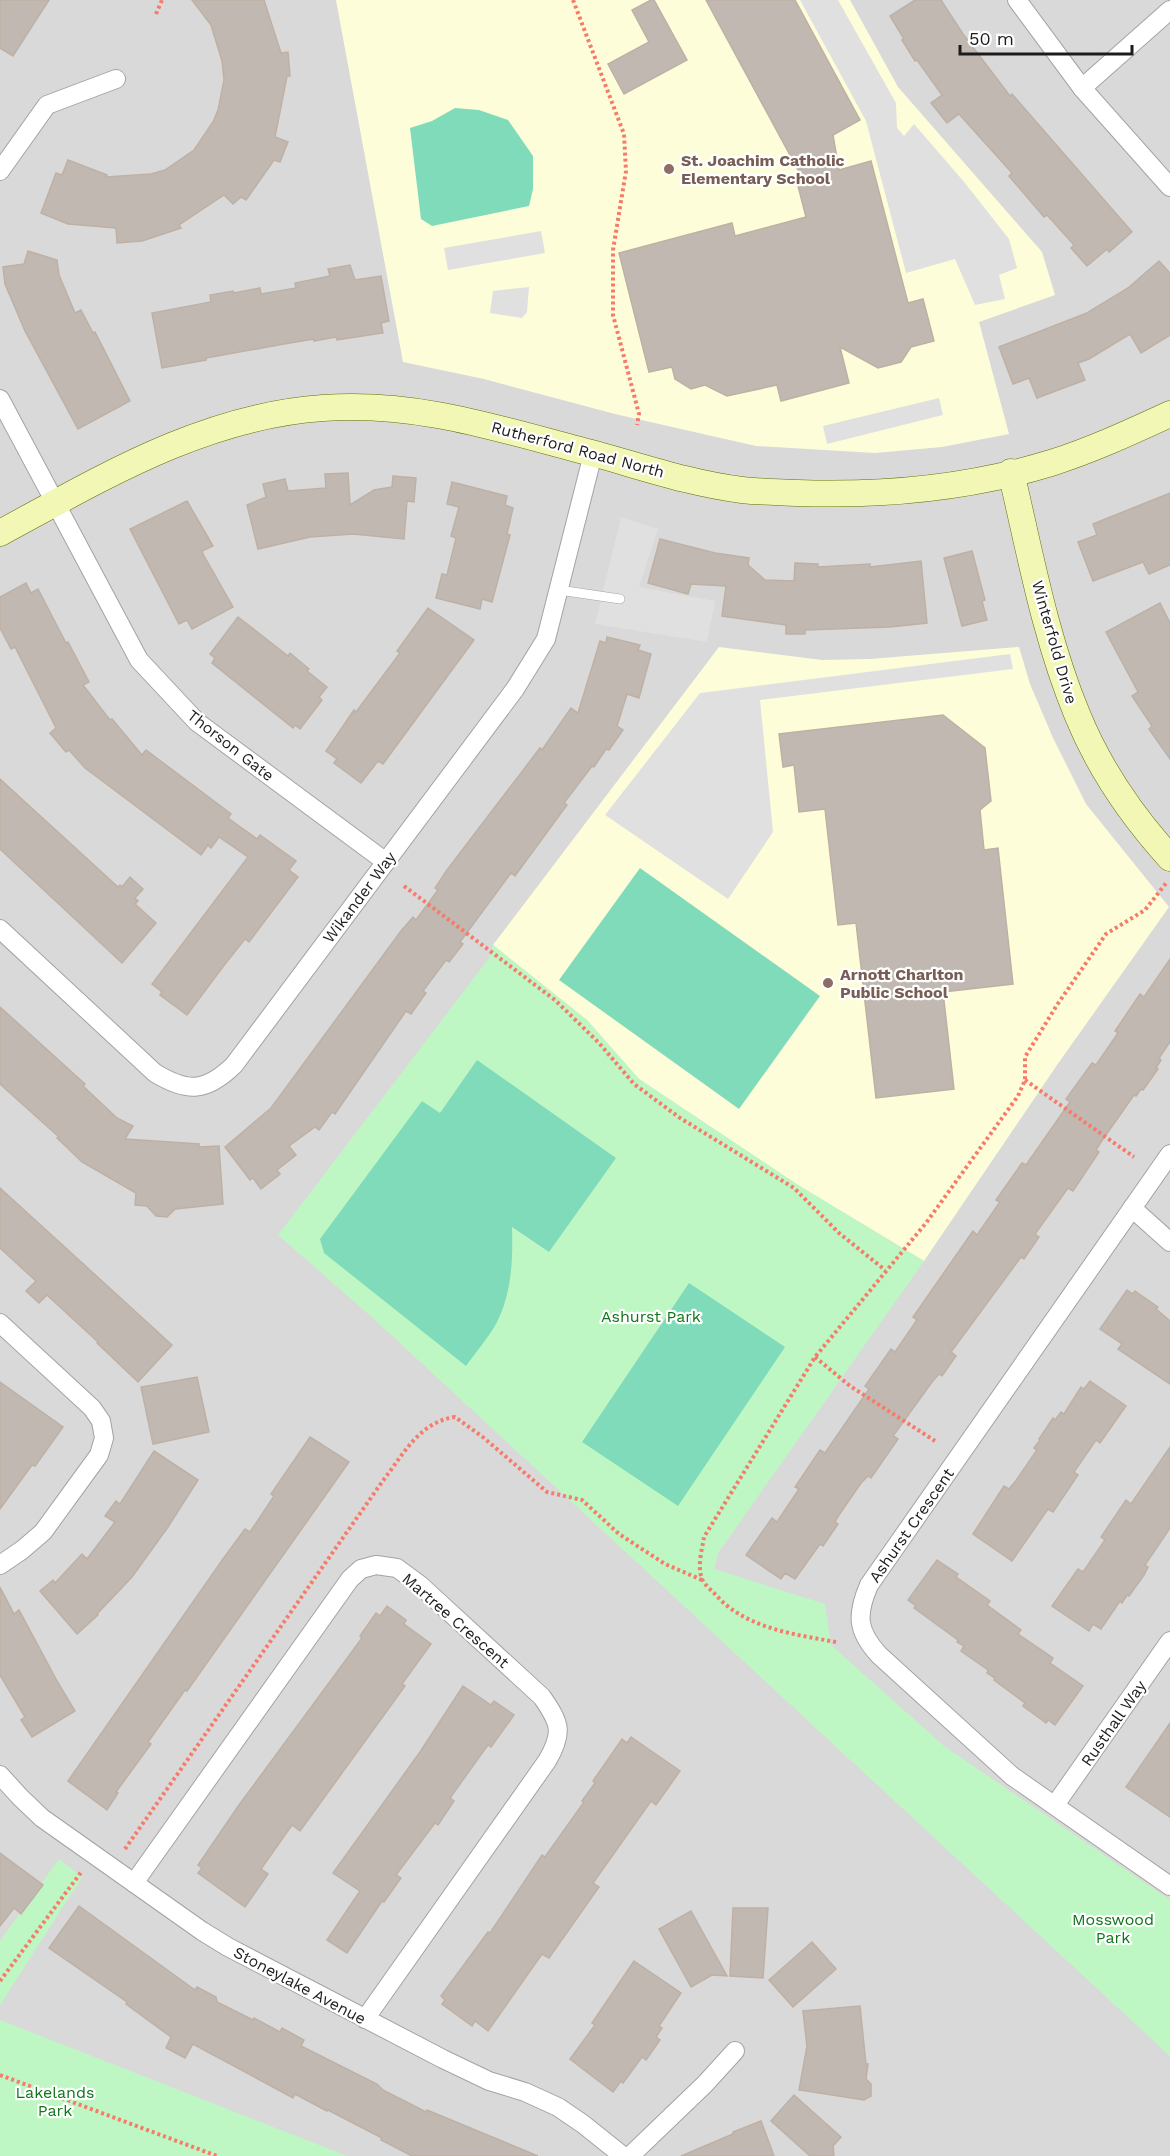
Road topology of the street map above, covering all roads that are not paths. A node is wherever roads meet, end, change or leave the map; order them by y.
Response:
1 (1017, 0) edge
2 (1170, 10) edge
3 (116, 79) dead end
4 (1082, 88) junction
5 (0, 171) edge
6 (1170, 187) edge
7 (0, 399) edge
8 (1170, 414) edge
9 (593, 454) junction
10 (1011, 472) junction
11 (55, 503) junction
12 (0, 533) edge
13 (559, 590) junction
14 (620, 599) dead end
15 (386, 862) junction
16 (1169, 870) edge
17 (0, 929) edge
18 (1170, 1154) edge
19 (1132, 1208) junction
20 (1170, 1242) edge
21 (0, 1323) edge
22 (0, 1565) edge
23 (1170, 1641) edge
24 (0, 1774) edge
25 (1055, 1805) junction
26 (134, 1882) junction
27 (1170, 1886) edge
28 (365, 2019) junction
29 (735, 2051) dead end
30 (623, 2156) edge
31 (630, 2156) edge

1 - 4 street
2 - 4 street
3 - 5 street
4 - 6 street
7 - 11 street, Thorson Gate
8 - 10 street, Rutherford Road North
9 - 10 street, Rutherford Road North
9 - 11 street, Rutherford Road North
9 - 13 street, Wikander Way
10 - 16 street, Winterfold Drive
11 - 12 street, Rutherford Road North
11 - 15 street, Thorson Gate
13 - 14 lane
13 - 15 street, Wikander Way
15 - 17 street, Wikander Way
18 - 19 street, Ashurst Crescent
19 - 20 street
19 - 25 street, Ashurst Crescent
21 - 22 street
23 - 25 street, Rusthall Way
24 - 26 street, Stoneylake Avenue
25 - 27 street, Ashurst Crescent
26 - 28 street, Stoneylake Avenue
26 - 28 street, Martree Crescent
28 - 30 street, Stoneylake Avenue
29 - 31 street

